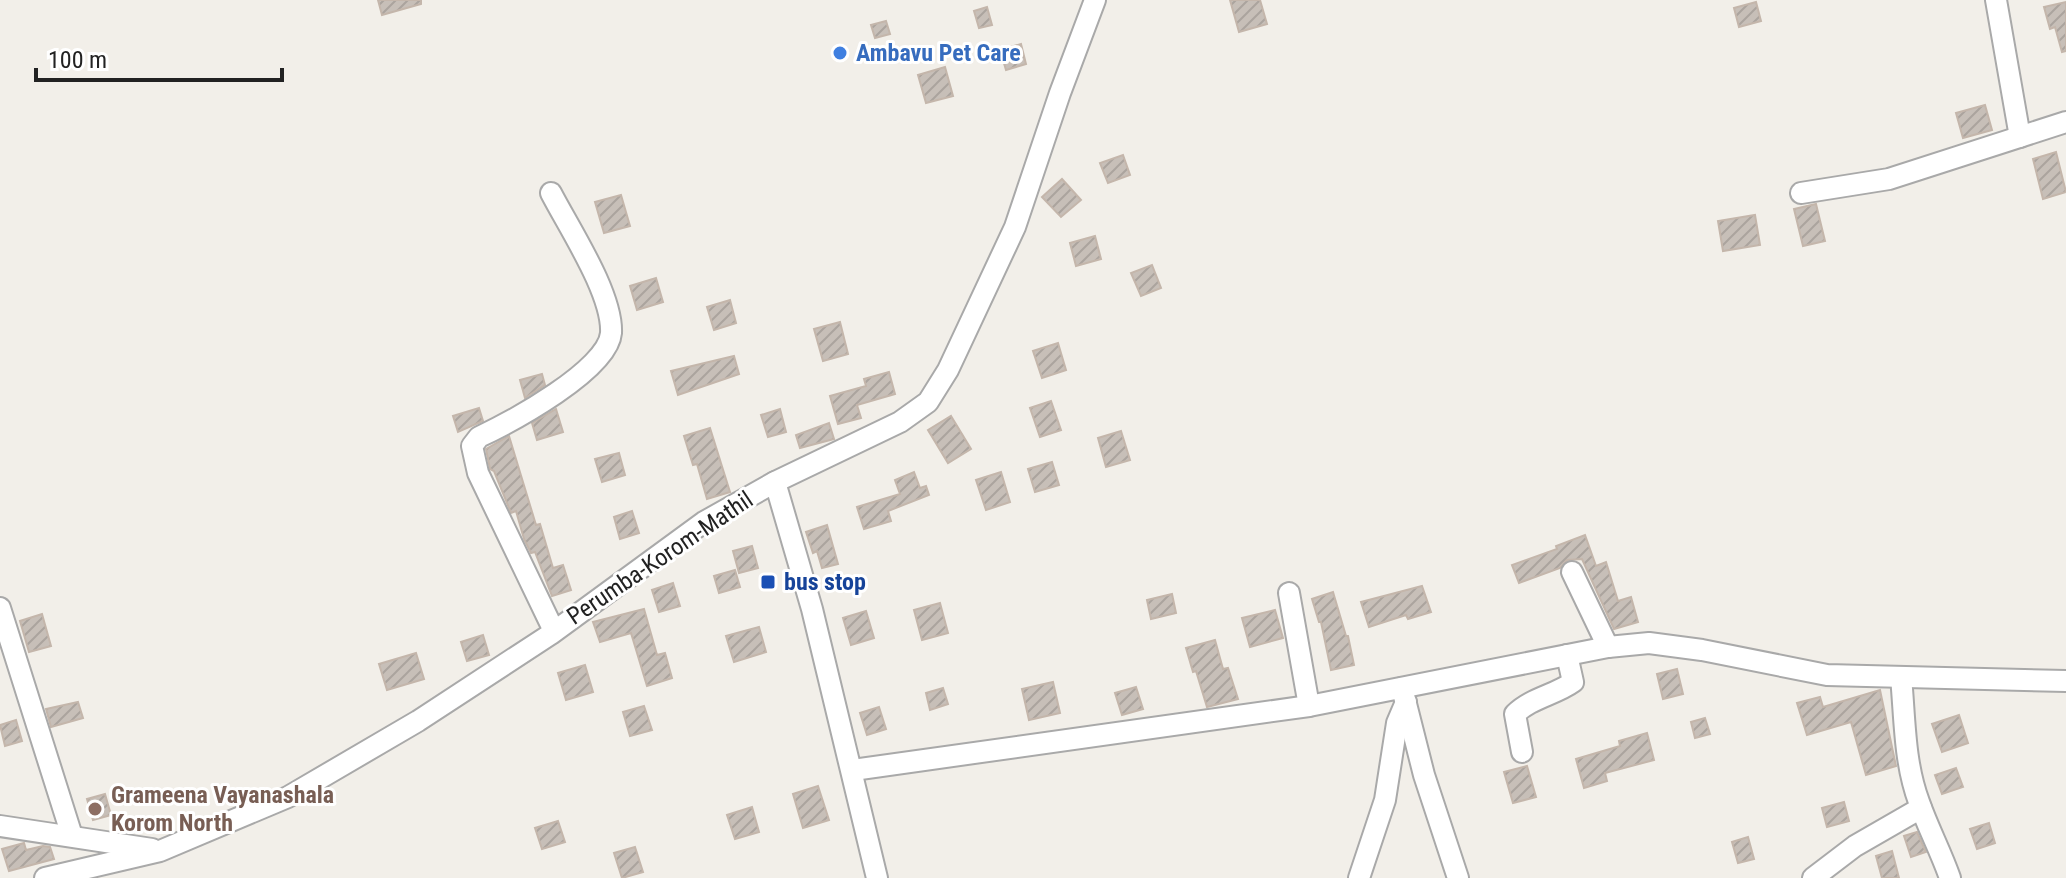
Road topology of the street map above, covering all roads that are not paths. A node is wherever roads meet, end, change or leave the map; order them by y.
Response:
1 (1095, 0) edge
2 (1996, 0) edge
3 (2066, 122) edge
4 (2020, 137) junction
5 (551, 193) dead end
6 (1801, 193) dead end
7 (775, 482) junction
8 (1572, 572) dead end
9 (1289, 593) dead end
10 (0, 608) edge
11 (554, 631) junction
12 (1608, 647) junction
13 (1567, 655) junction
14 (1901, 677) junction
15 (2066, 681) edge
16 (1404, 695) junction
17 (1309, 706) junction
18 (1522, 752) dead end
19 (853, 770) junction
20 (1921, 808) junction
21 (0, 826) edge
22 (72, 836) junction
23 (160, 851) junction
24 (110, 871) edge
25 (45, 878) edge
26 (877, 878) edge
27 (1359, 878) edge
28 (1458, 878) edge
29 (1813, 878) edge
30 (1950, 878) edge

1 - 7 street, Perumba-Korom-Mathil
2 - 4 street
3 - 4 street
4 - 6 street
5 - 11 street
7 - 11 street, Perumba-Korom-Mathil
7 - 19 street
8 - 12 street
9 - 17 street
10 - 22 street
11 - 23 street, Perumba-Korom-Mathil
12 - 13 street
12 - 14 street
13 - 16 street
13 - 18 street
14 - 15 street
14 - 20 street
16 - 17 street
16 - 27 street
16 - 28 street
17 - 19 street
19 - 26 street
20 - 29 street
20 - 30 street
21 - 22 street
22 - 23 street
23 - 24 street, Perumba-Korom-Mathil
24 - 25 street, Perumba-Korom-Mathil

